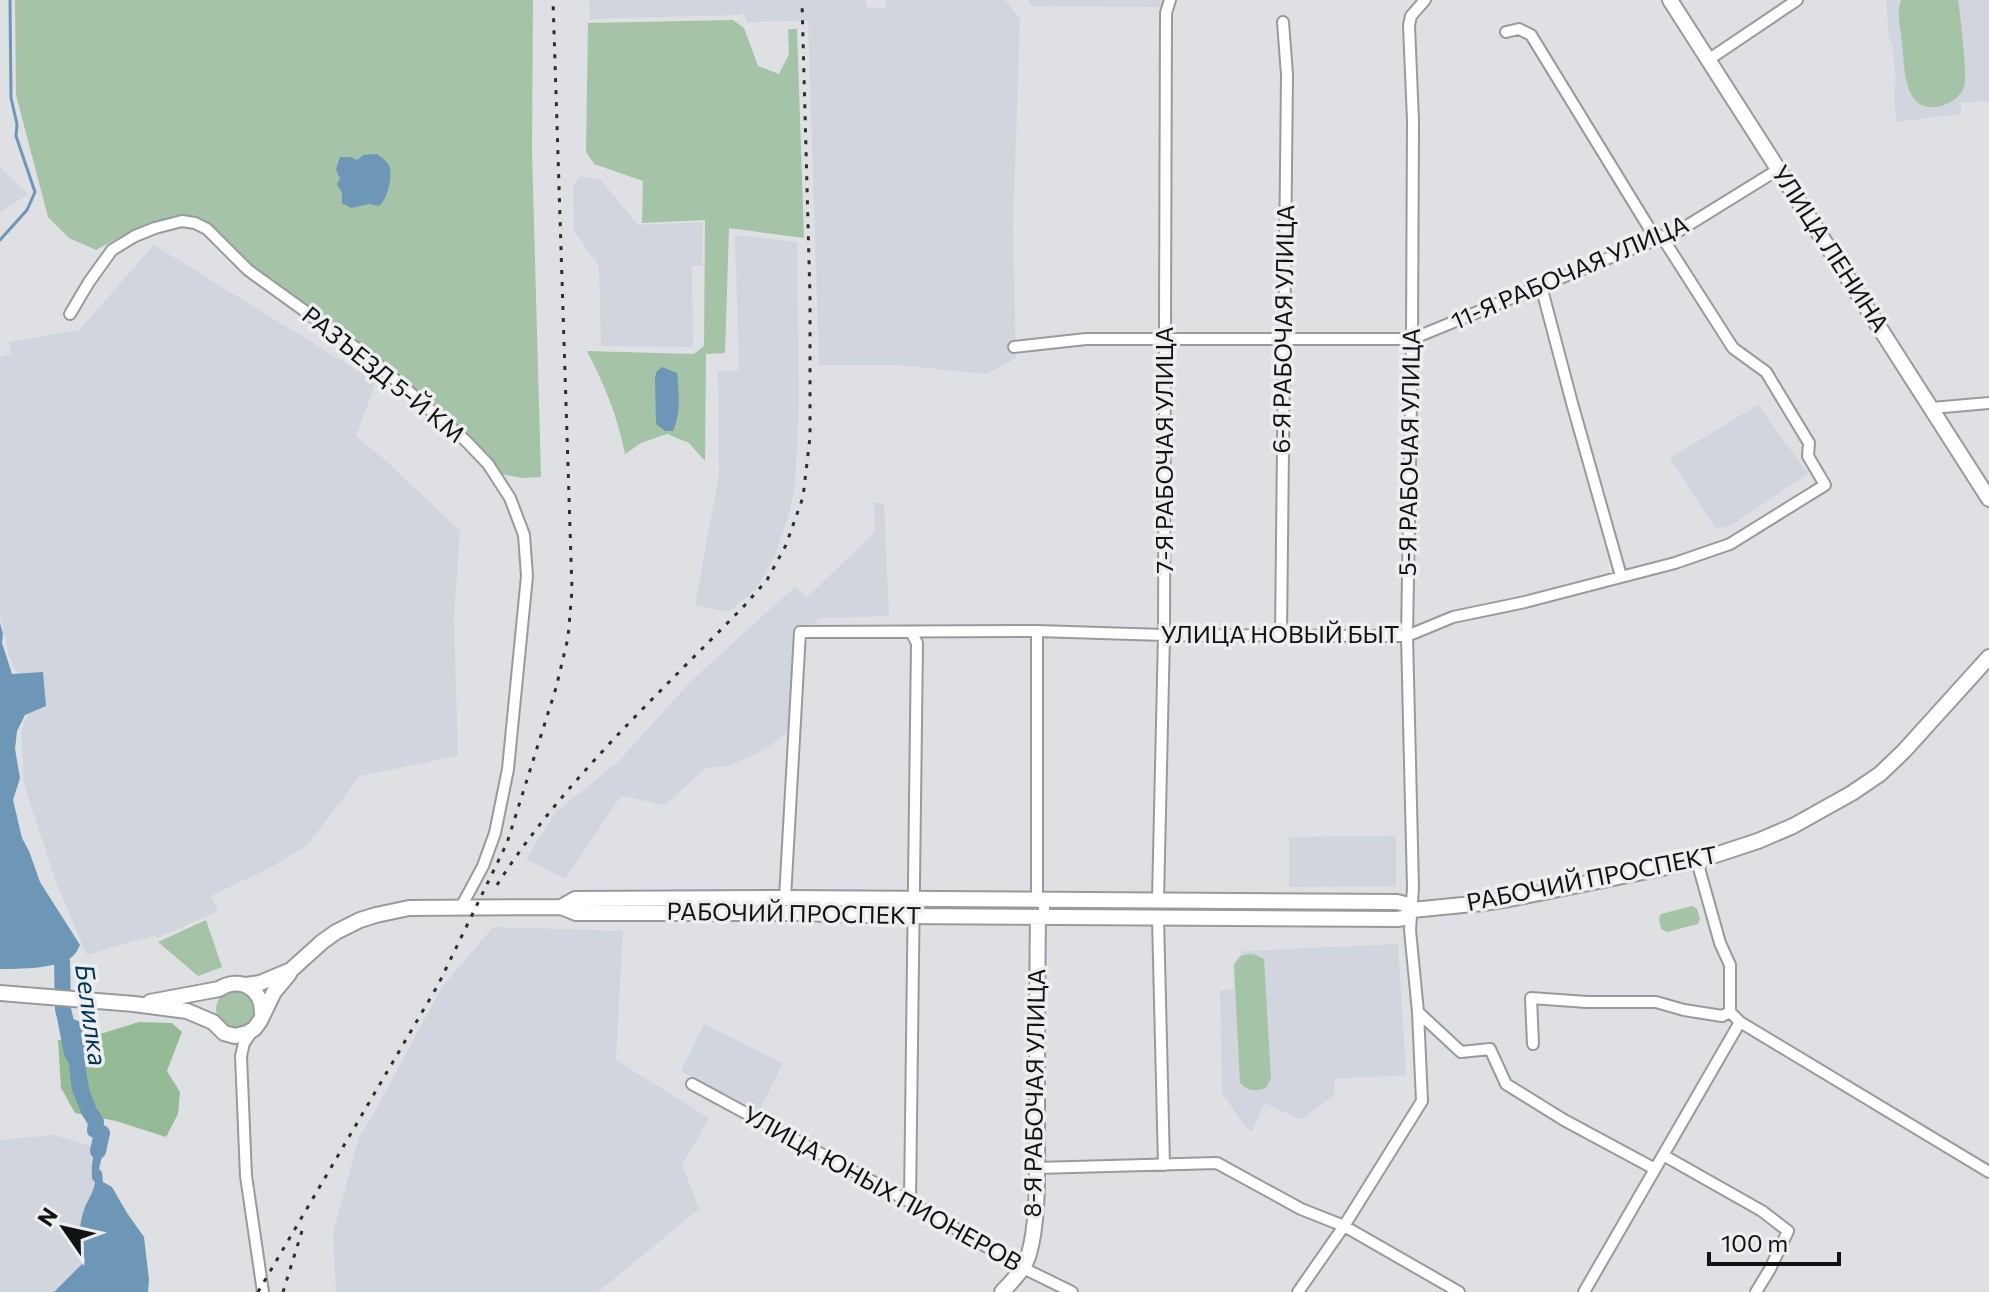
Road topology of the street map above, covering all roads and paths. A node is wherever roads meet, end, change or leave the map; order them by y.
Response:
1 (1170, 0) edge
2 (1425, 0) edge
3 (1670, 0) edge
4 (1797, 0) edge
5 (1283, 22) dead end
6 (1506, 32) dead end
7 (1708, 60) junction
8 (1779, 169) junction
9 (1662, 237) junction
10 (1541, 286) junction
11 (70, 314) dead end
12 (1283, 338) junction
13 (1166, 339) junction
14 (1412, 339) junction
15 (1014, 347) dead end
16 (1989, 403) edge
17 (1932, 408) junction
18 (1989, 499) edge
19 (1621, 576) junction
20 (1037, 631) junction
21 (911, 632) junction
22 (1164, 635) junction
23 (1281, 636) junction
24 (1407, 636) junction
25 (1989, 657) edge
26 (1697, 861) junction
27 (785, 898) junction
28 (913, 899) junction
29 (1032, 900) junction
30 (1158, 900) junction
31 (561, 907) junction
32 (460, 909) junction
33 (1412, 910) junction
34 (913, 916) junction
35 (1033, 917) junction
36 (1158, 918) junction
37 (291, 970) junction
38 (246, 985) junction
39 (219, 989) junction
40 (0, 993) edge
41 (134, 1004) junction
42 (1418, 1012) junction
43 (1730, 1012) junction
44 (262, 1013) junction
45 (213, 1022) junction
46 (1740, 1022) junction
47 (254, 1029) junction
48 (224, 1033) junction
49 (1533, 1044) dead end
50 (241, 1056) junction
51 (692, 1084) dead end
52 (1663, 1155) junction
53 (1164, 1165) junction
54 (1037, 1168) junction
55 (1655, 1169) junction
56 (1989, 1172) edge
57 (910, 1202) junction
58 (1344, 1226) junction
59 (1023, 1268) junction
60 (263, 1292) edge
61 (1002, 1292) edge
62 (1072, 1292) edge
63 (1298, 1292) edge
64 (1459, 1292) edge
65 (1584, 1292) edge
66 (1756, 1292) edge

1 - 13 street, 7-Я РАБОЧАЯ УЛИЦА
2 - 14 street, 5-Я РАБОЧАЯ УЛИЦА
3 - 7 street, УЛИЦА ЛЕНИНА
4 - 7 street
5 - 12 street, 6-Я РАБОЧАЯ УЛИЦА
6 - 9 street
7 - 8 street, УЛИЦА ЛЕНИНА
8 - 9 street, 11-Я РАБОЧАЯ УЛИЦА
8 - 17 street, УЛИЦА ЛЕНИНА
9 - 10 street, 11-Я РАБОЧАЯ УЛИЦА
9 - 19 street, УЛИЦА НОВЫЙ БЫТ
10 - 14 street, 11-Я РАБОЧАЯ УЛИЦА
10 - 19 street
11 - 32 street, РАЗЪЕЗД 5-Й КМ
12 - 13 street, 11-Я РАБОЧАЯ УЛИЦА
12 - 14 street, 11-Я РАБОЧАЯ УЛИЦА
12 - 23 street, 6-Я РАБОЧАЯ УЛИЦА
13 - 15 street, 11-Я РАБОЧАЯ УЛИЦА
13 - 22 street, 7-Я РАБОЧАЯ УЛИЦА
14 - 24 street, 5-Я РАБОЧАЯ УЛИЦА
16 - 17 street
17 - 18 street, УЛИЦА ЛЕНИНА
19 - 24 street, УЛИЦА НОВЫЙ БЫТ
20 - 21 street, УЛИЦА НОВЫЙ БЫТ
20 - 22 street, УЛИЦА НОВЫЙ БЫТ
20 - 29 street
21 - 27 street, УЛИЦА НОВЫЙ БЫТ
21 - 28 street
22 - 23 street, УЛИЦА НОВЫЙ БЫТ
22 - 30 street, 7-Я РАБОЧАЯ УЛИЦА
23 - 24 street, УЛИЦА НОВЫЙ БЫТ
24 - 33 street, 5-Я РАБОЧАЯ УЛИЦА
25 - 26 street, РАБОЧИЙ ПРОСПЕКТ
26 - 33 street, РАБОЧИЙ ПРОСПЕКТ
26 - 43 street
27 - 28 street, РАБОЧИЙ ПРОСПЕКТ
27 - 31 street, РАБОЧИЙ ПРОСПЕКТ
28 - 29 street, РАБОЧИЙ ПРОСПЕКТ
28 - 34 street
29 - 30 street, РАБОЧИЙ ПРОСПЕКТ
29 - 35 street
29 - 35 street
30 - 33 street, РАБОЧИЙ ПРОСПЕКТ
31 - 32 street, РАБОЧИЙ ПРОСПЕКТ
31 - 34 street, РАБОЧИЙ ПРОСПЕКТ
32 - 37 street, РАБОЧИЙ ПРОСПЕКТ
33 - 36 street, РАБОЧИЙ ПРОСПЕКТ
33 - 42 street, 5-Я РАБОЧАЯ УЛИЦА
34 - 35 street, РАБОЧИЙ ПРОСПЕКТ
34 - 57 street
35 - 36 street, РАБОЧИЙ ПРОСПЕКТ
35 - 54 street, 8-Я РАБОЧАЯ УЛИЦА
36 - 53 street
37 - 38 street, РАБОЧИЙ ПРОСПЕКТ
37 - 44 street
38 - 39 street
38 - 44 street
39 - 41 street
39 - 45 street
40 - 41 street
41 - 45 street
42 - 55 street
42 - 58 street, 5-Я РАБОЧАЯ УЛИЦА
43 - 46 street
43 - 49 street
44 - 47 street
45 - 48 street
46 - 52 street
46 - 56 street
47 - 48 street
47 - 50 street
48 - 50 street
50 - 60 street
51 - 57 street, УЛИЦА ЮНЫХ ПИОНЕРОВ
52 - 55 street
52 - 66 street
53 - 54 street
53 - 58 street
54 - 59 street, 8-Я РАБОЧАЯ УЛИЦА
55 - 65 street
57 - 59 street, УЛИЦА ЮНЫХ ПИОНЕРОВ
58 - 63 street, 5-Я РАБОЧАЯ УЛИЦА
58 - 64 street
59 - 61 street
59 - 62 street, УЛИЦА ЮНЫХ ПИОНЕРОВ

